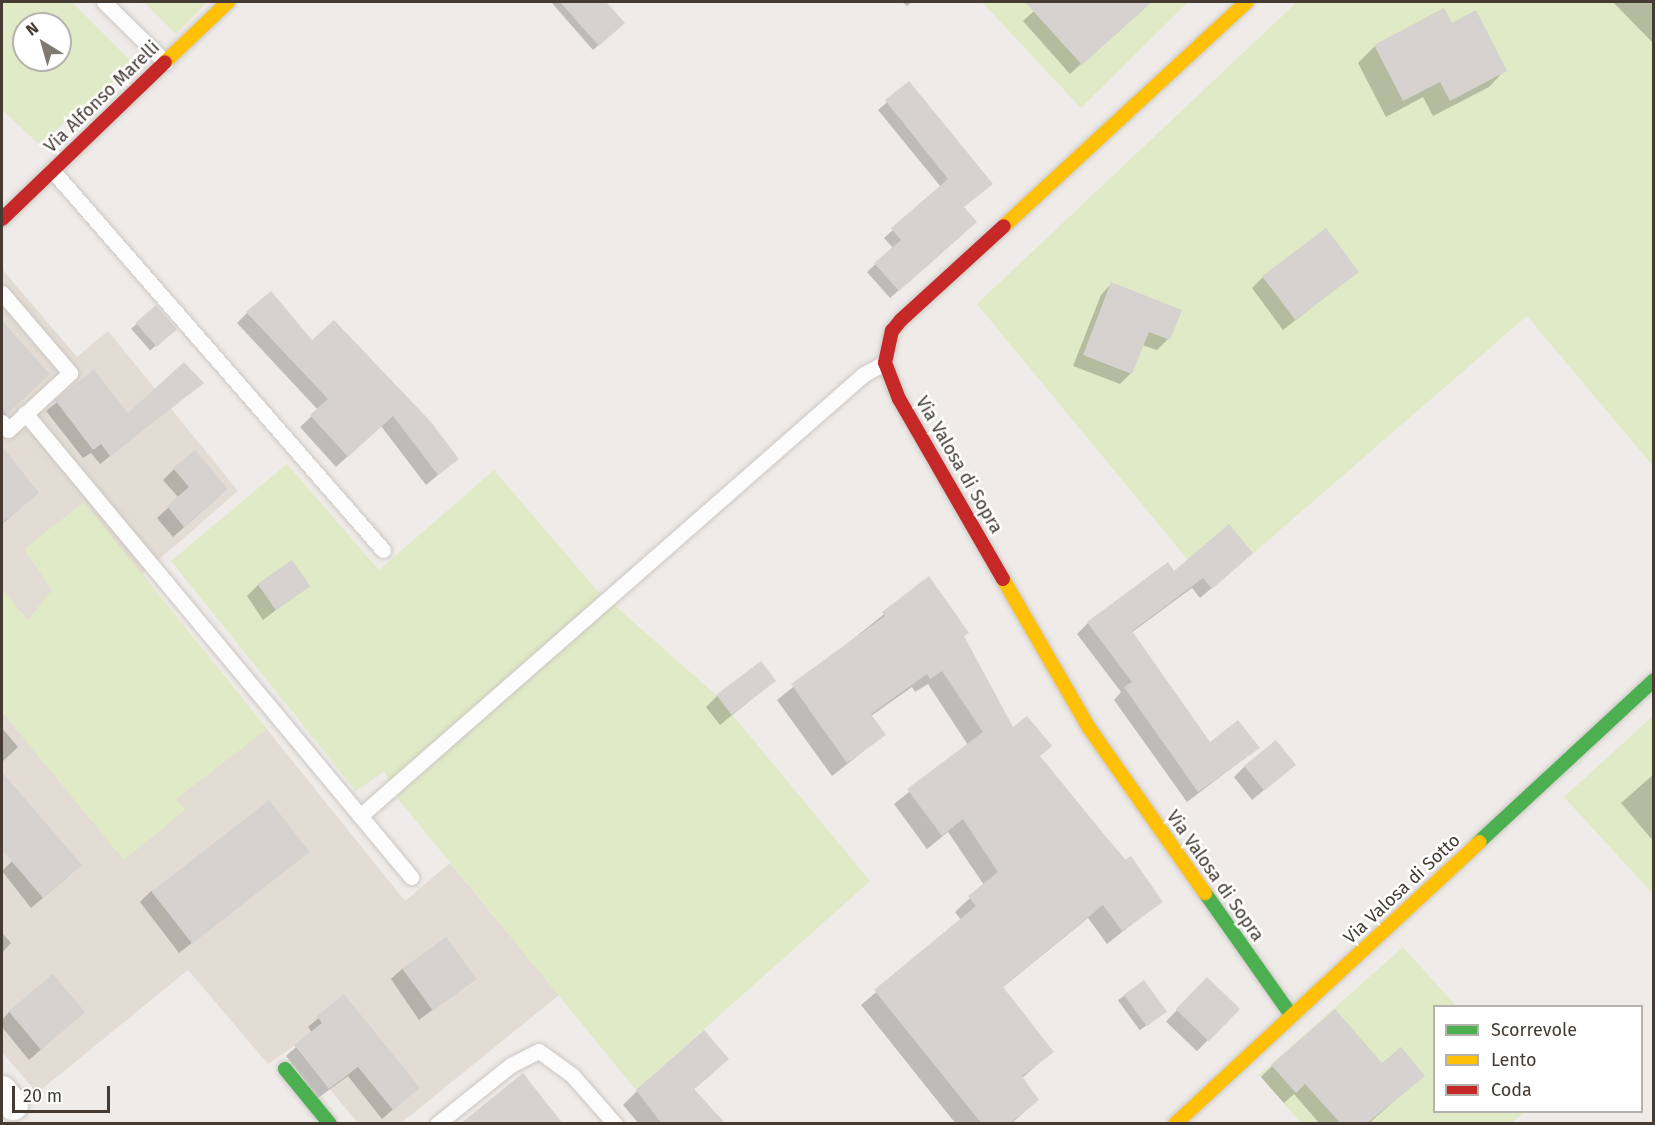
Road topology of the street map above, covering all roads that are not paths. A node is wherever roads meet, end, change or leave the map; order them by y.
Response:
1 (104, 2) edge
2 (228, 2) edge
3 (1247, 2) edge
4 (165, 62) junction
5 (52, 170) junction
6 (2, 219) edge
7 (2, 292) edge
8 (885, 363) junction
9 (26, 413) junction
10 (2, 422) edge
11 (383, 550) dead end
12 (1653, 680) edge
13 (360, 816) junction
14 (411, 877) dead end
15 (1292, 1015) junction
16 (285, 1069) dead end
17 (330, 1124) edge
18 (437, 1124) edge
19 (615, 1124) edge
20 (1174, 1124) edge

1 - 4 lane
2 - 4 street, Via Alfonso Marelli
3 - 8 street
4 - 5 street, Via Alfonso Marelli
5 - 6 street, Via Alfonso Marelli
5 - 11 lane
7 - 9 lane
8 - 13 lane
8 - 15 street, Via Valosa di Sopra
9 - 10 lane
9 - 13 lane
12 - 15 street, Via Valosa di Sotto
13 - 14 lane
15 - 20 street, Via Valosa di Sotto
16 - 17 street
18 - 19 lane

